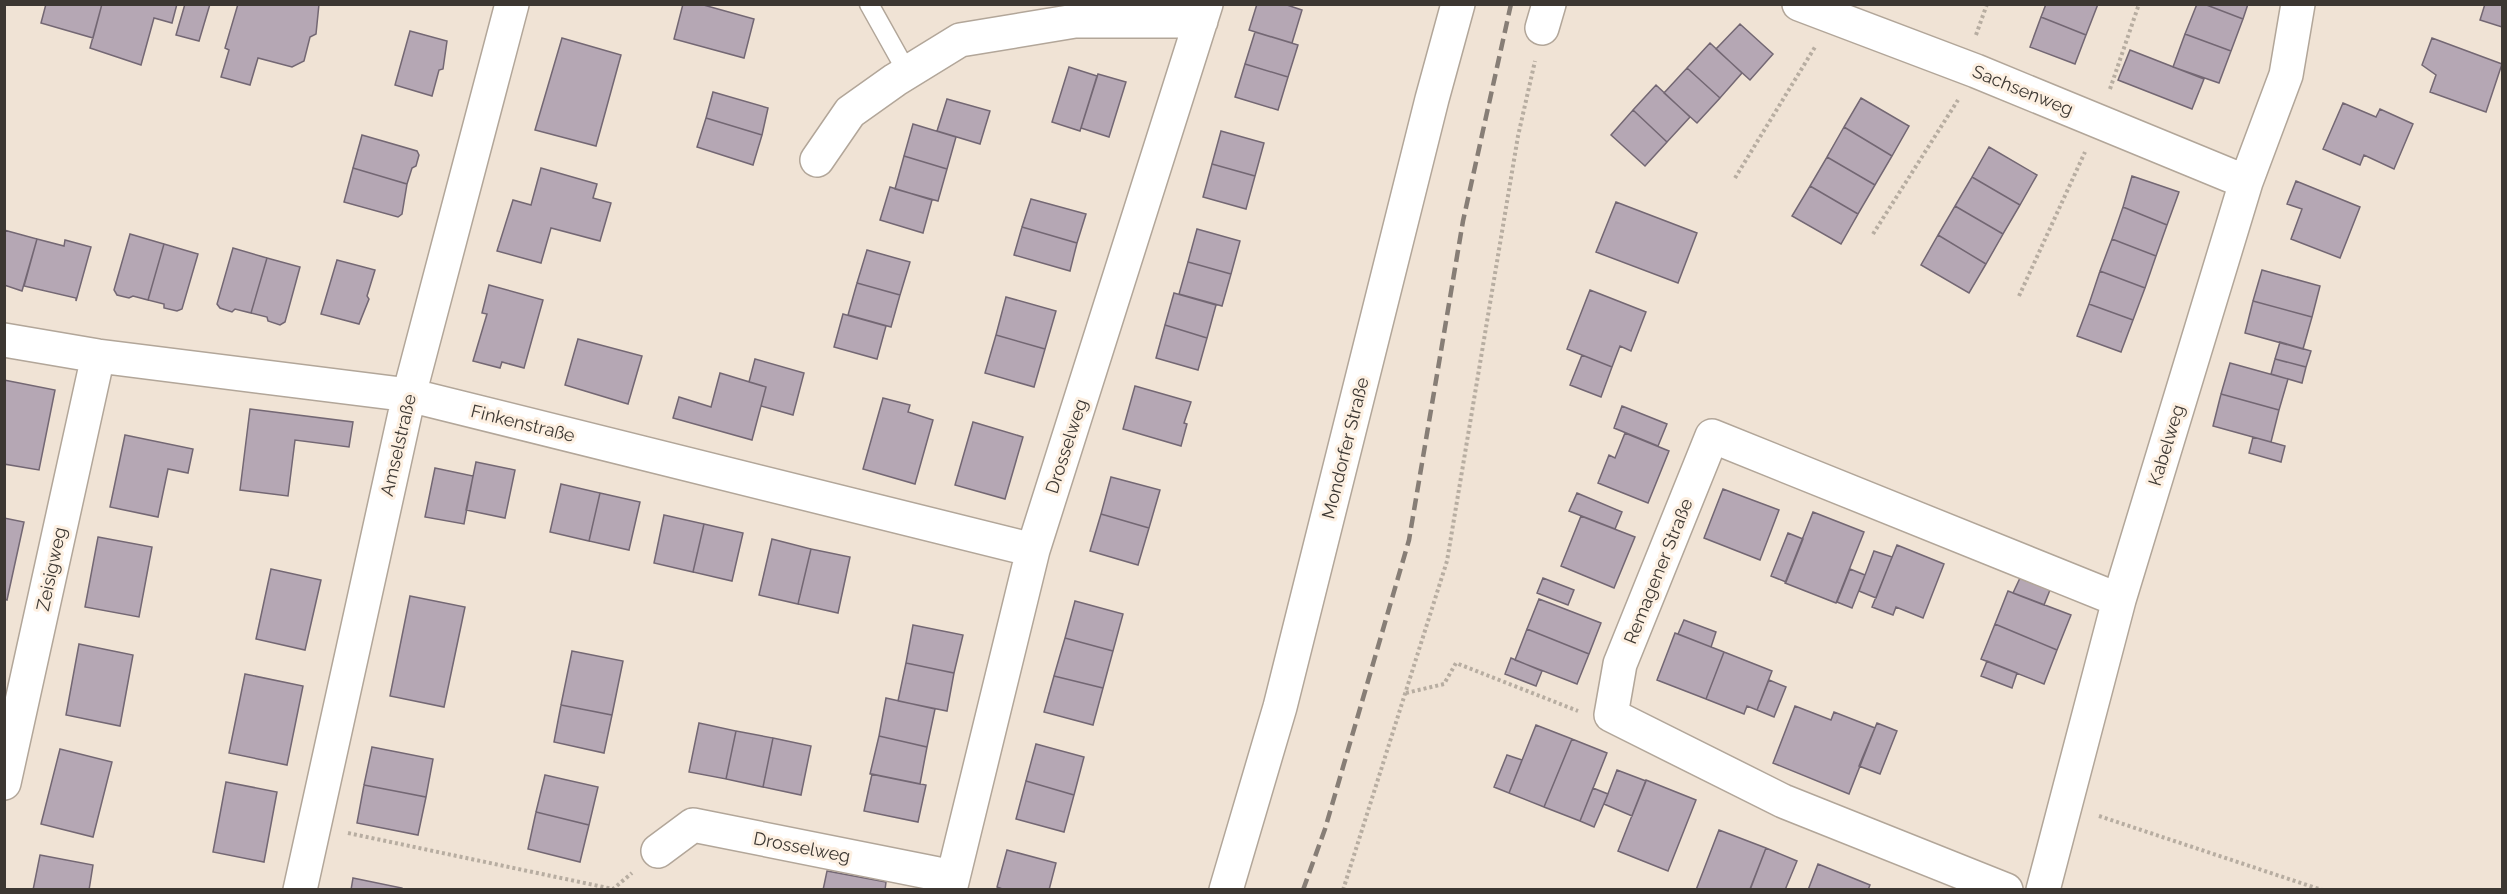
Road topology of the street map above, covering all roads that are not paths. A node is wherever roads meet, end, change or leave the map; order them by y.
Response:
1 (512, 4) edge
2 (869, 4) edge
3 (1458, 4) edge
4 (1799, 4) edge
5 (2298, 4) edge
6 (1203, 13) edge
7 (907, 72) junction
8 (817, 160) dead end
9 (2246, 182) junction
10 (4, 340) edge
11 (98, 356) junction
12 (409, 395) junction
13 (1033, 550) junction
14 (2119, 600) junction
15 (4, 783) edge
16 (658, 851) road end
17 (952, 884) edge
18 (300, 890) edge
19 (1226, 890) edge
20 (2006, 890) edge
21 (2043, 890) edge

1 - 12 street, Amselstraße
2 - 7 lane
3 - 19 street, Mondorfer Straße
4 - 9 street, Sachsenweg
5 - 9 street, Kabelweg
6 - 7 street, Drosselweg
6 - 13 street, Drosselweg
7 - 8 street, Drosselweg
9 - 14 street, Kabelweg
10 - 11 street, Finkenstraße
11 - 12 street, Finkenstraße
11 - 15 street, Zeisigweg
12 - 13 street, Finkenstraße
12 - 18 street, Amselstraße
13 - 17 street, Drosselweg
14 - 20 street, Remagener Straße
14 - 21 street, Kabelweg
16 - 17 street, Drosselweg

